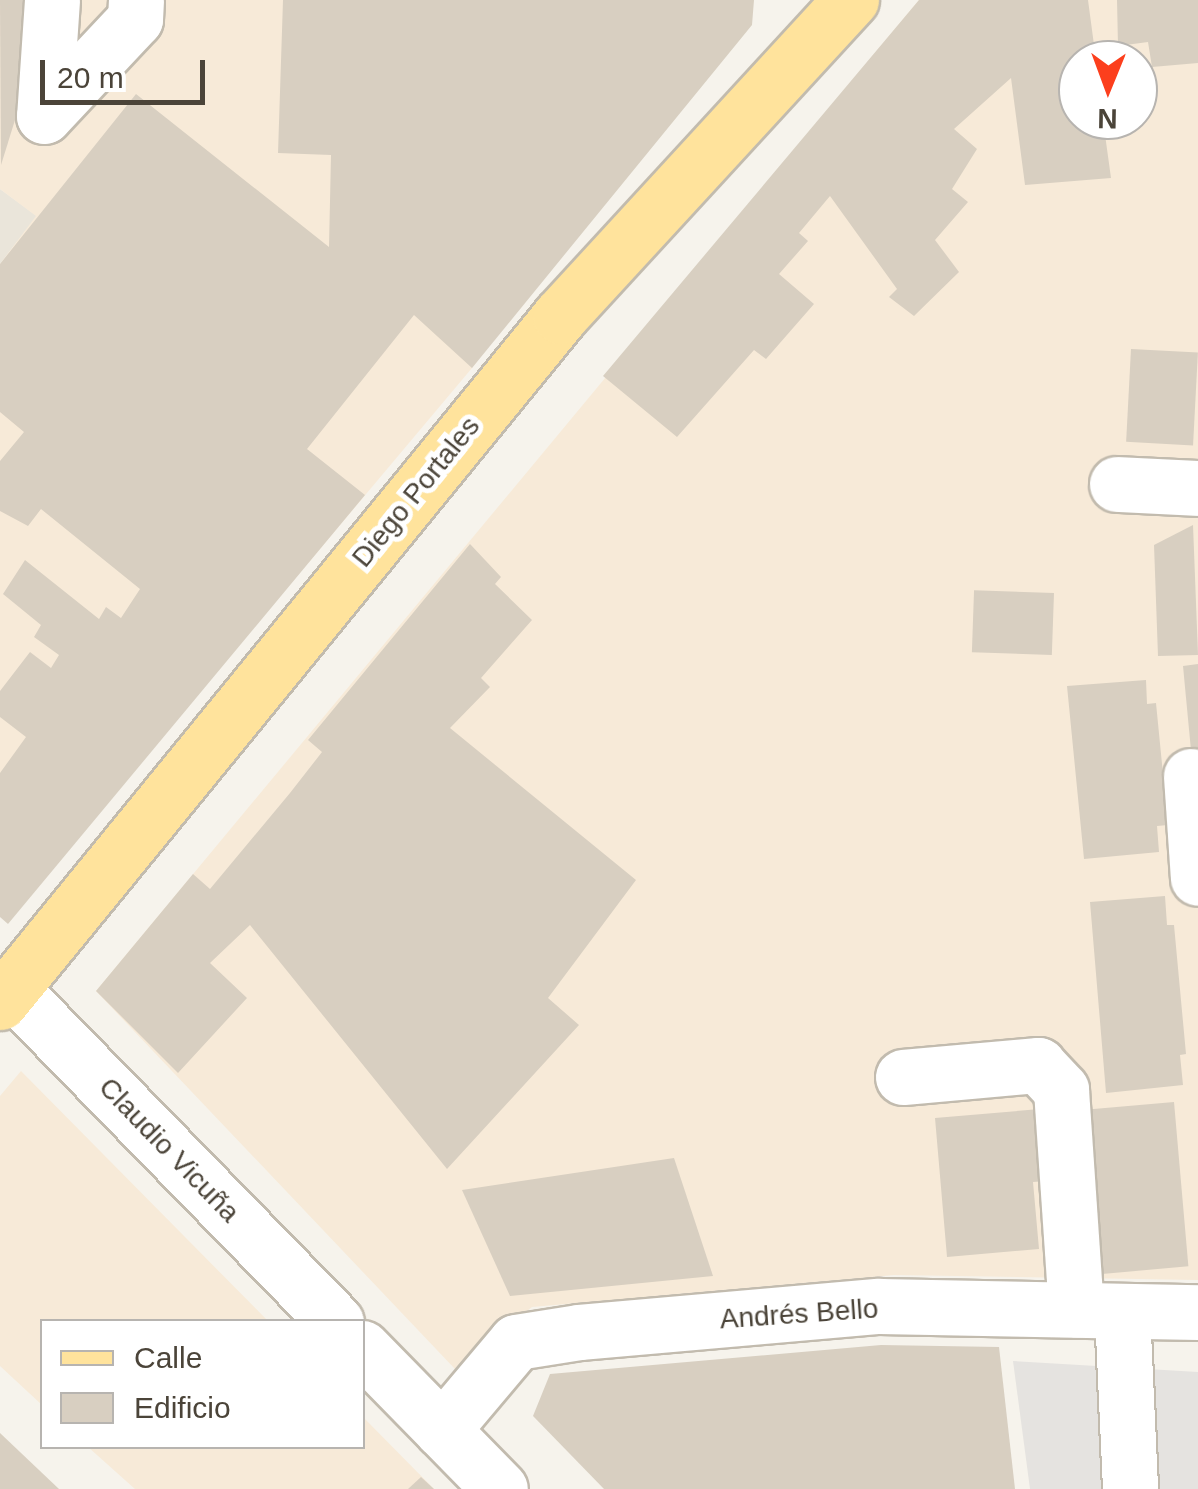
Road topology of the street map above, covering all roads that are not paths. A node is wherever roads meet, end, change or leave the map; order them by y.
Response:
1 (851, 0) edge
2 (51, 8) edge
3 (136, 10) edge
4 (815, 19) edge
5 (1117, 484) dead end
6 (1198, 488) edge
7 (1190, 776) dead end
8 (1198, 878) edge
9 (4, 990) edge
10 (902, 1076) dead end
11 (1099, 1310) junction
12 (1198, 1312) edge
13 (333, 1319) edge
14 (365, 1351) edge
15 (442, 1430) junction
16 (500, 1489) edge
17 (1130, 1489) edge

1 - 4 main road, Diego Portales
2 - 3 street
4 - 9 main road, Diego Portales
5 - 6 street
7 - 8 street
9 - 13 street, Claudio Vicuña
10 - 11 street
11 - 12 street, Andrés Bello
11 - 15 street, Andrés Bello
11 - 17 street
14 - 15 street
15 - 16 street

